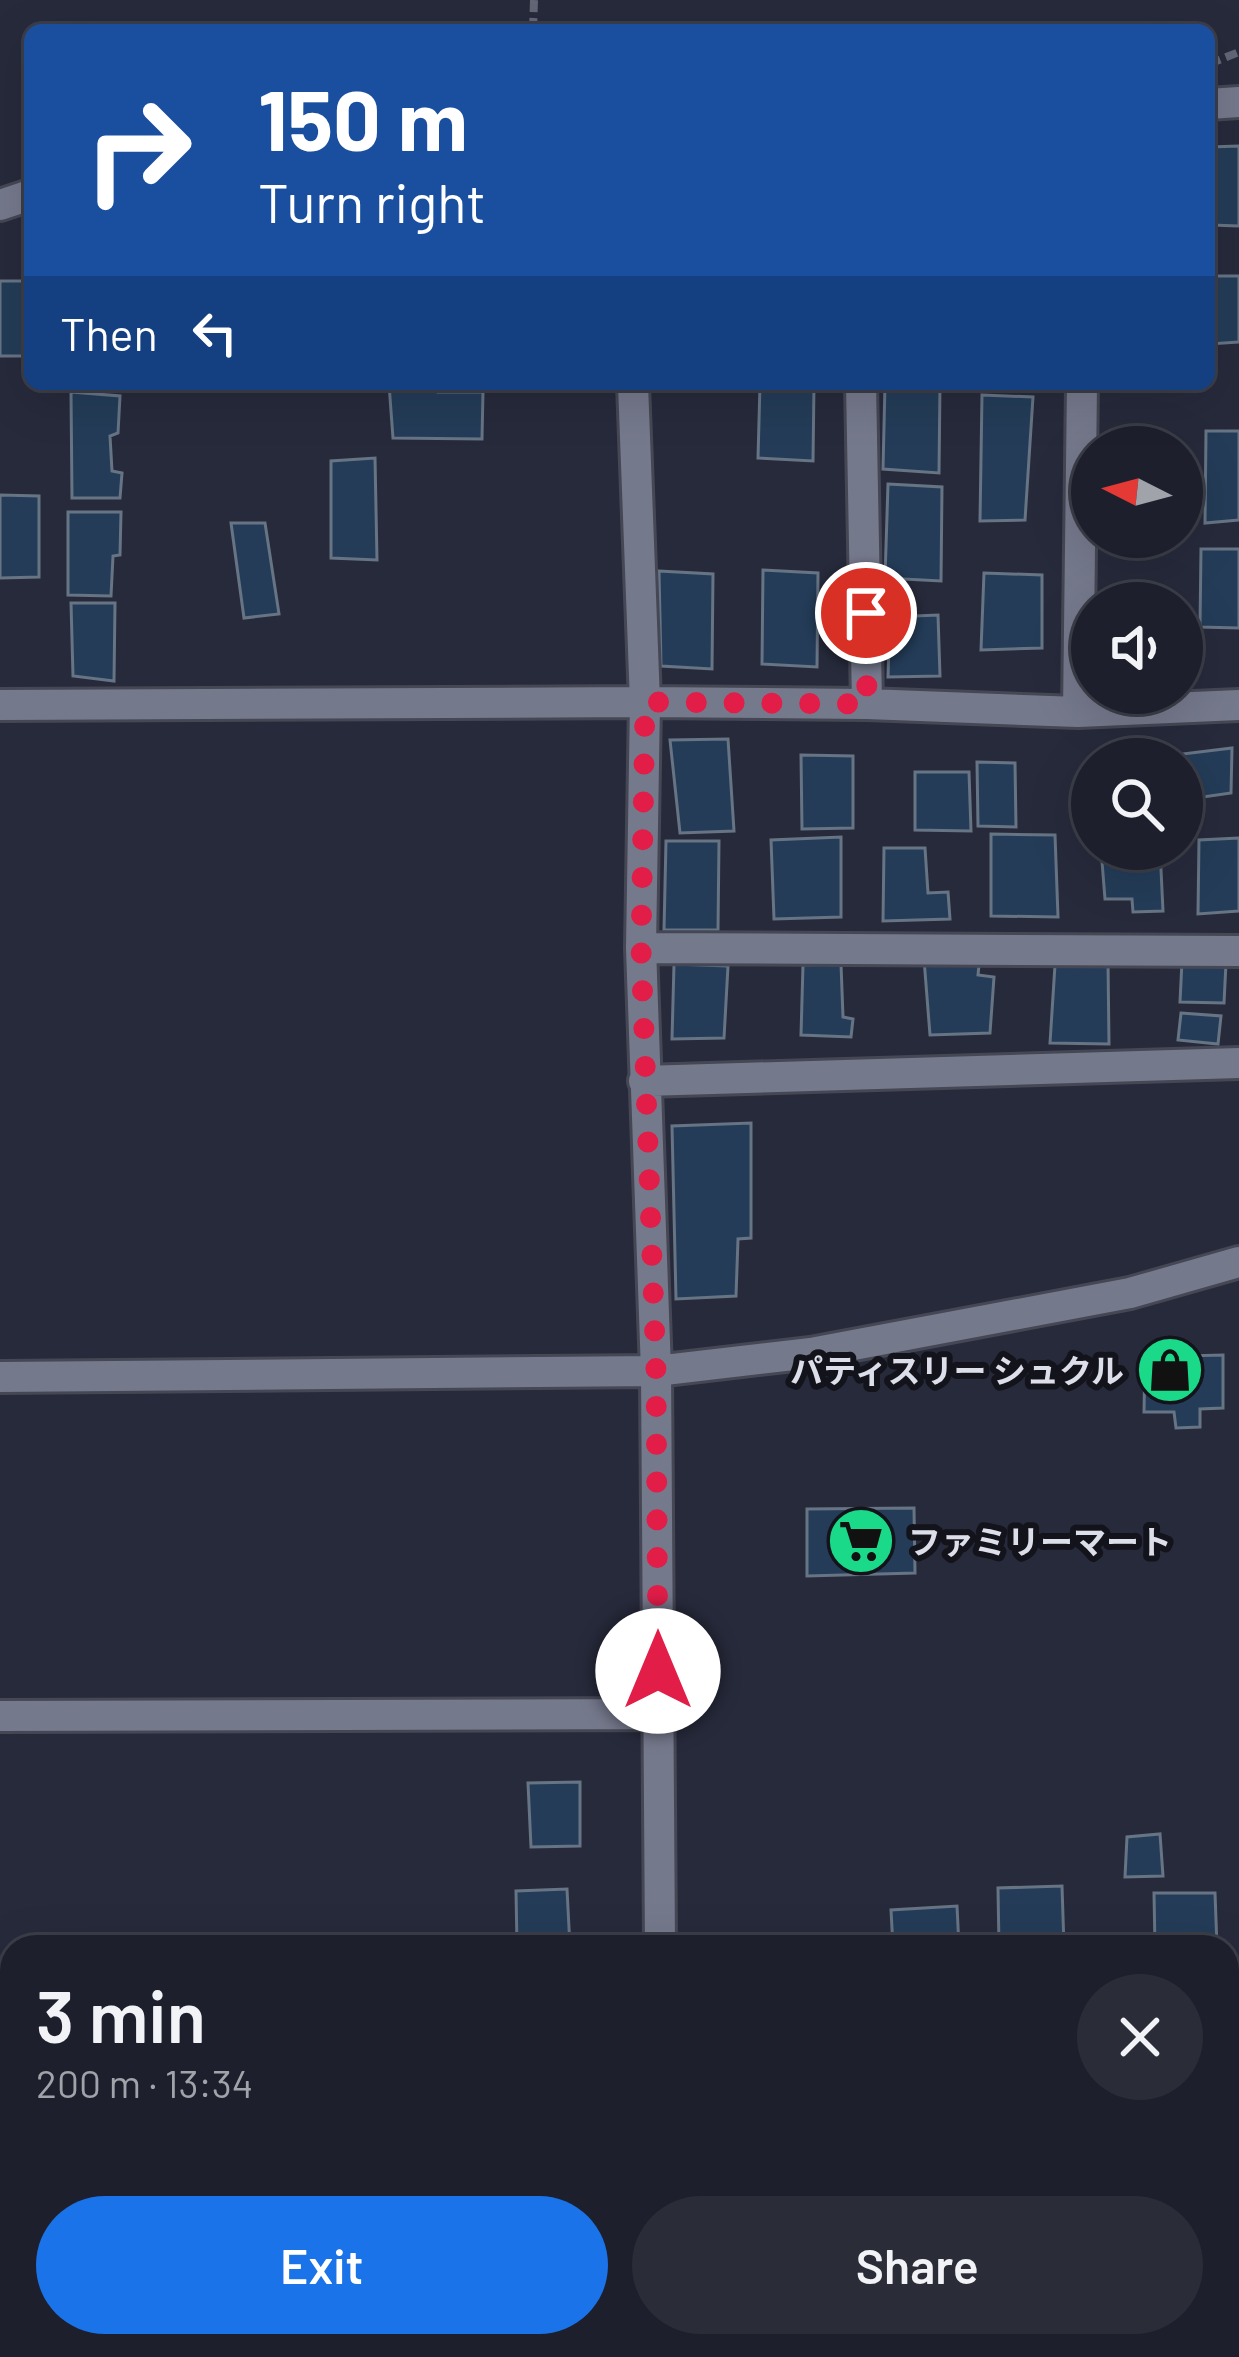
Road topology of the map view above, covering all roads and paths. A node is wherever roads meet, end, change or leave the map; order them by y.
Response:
1 (633, 390) edge
2 (861, 390) edge
3 (1082, 390) edge
4 (1080, 582) edge
5 (645, 702) junction
6 (867, 704) junction
7 (0, 705) edge
8 (1239, 705) edge
9 (1203, 707) edge
10 (1071, 712) edge
11 (641, 948) junction
12 (1239, 951) edge
13 (1239, 1064) edge
14 (644, 1082) junction
15 (1239, 1262) edge
16 (656, 1371) junction
17 (0, 1377) edge
18 (658, 1714) junction
19 (0, 1716) edge
20 (660, 1935) edge

1 - 5 street
2 - 6 street
3 - 4 street
5 - 6 street
5 - 7 street
5 - 11 street
6 - 10 street
8 - 9 street
11 - 12 street
11 - 14 street
13 - 14 street
14 - 16 street
15 - 16 street
16 - 17 street
16 - 18 street
18 - 19 street
18 - 20 street

